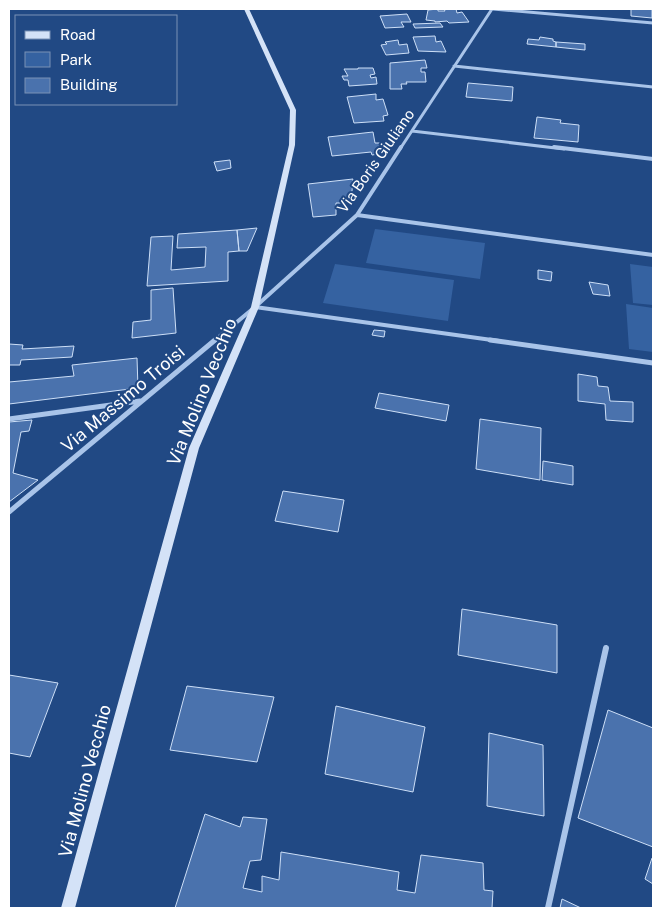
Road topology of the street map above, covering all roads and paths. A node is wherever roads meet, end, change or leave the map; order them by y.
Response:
1 (246, 9) edge
2 (492, 9) edge
3 (653, 23) edge
4 (454, 66) junction
5 (653, 87) edge
6 (412, 131) junction
7 (653, 159) edge
8 (357, 215) junction
9 (653, 255) edge
10 (255, 307) junction
11 (653, 363) edge
12 (140, 401) junction
13 (9, 419) edge
14 (9, 512) edge
15 (606, 648) dead end
16 (68, 908) edge
17 (548, 908) edge

1 - 10 street, Via Molino Vecchio
2 - 3 street
2 - 4 street, Via Boris Giuliano
4 - 5 street
4 - 6 street, Via Boris Giuliano
6 - 7 street
6 - 8 street, Via Boris Giuliano
8 - 9 street
8 - 10 street, Via Boris Giuliano
10 - 11 street
10 - 12 street, Via Massimo Troisi
10 - 16 street, Via Molino Vecchio
12 - 13 street
12 - 14 street, Via Massimo Troisi
15 - 17 street

